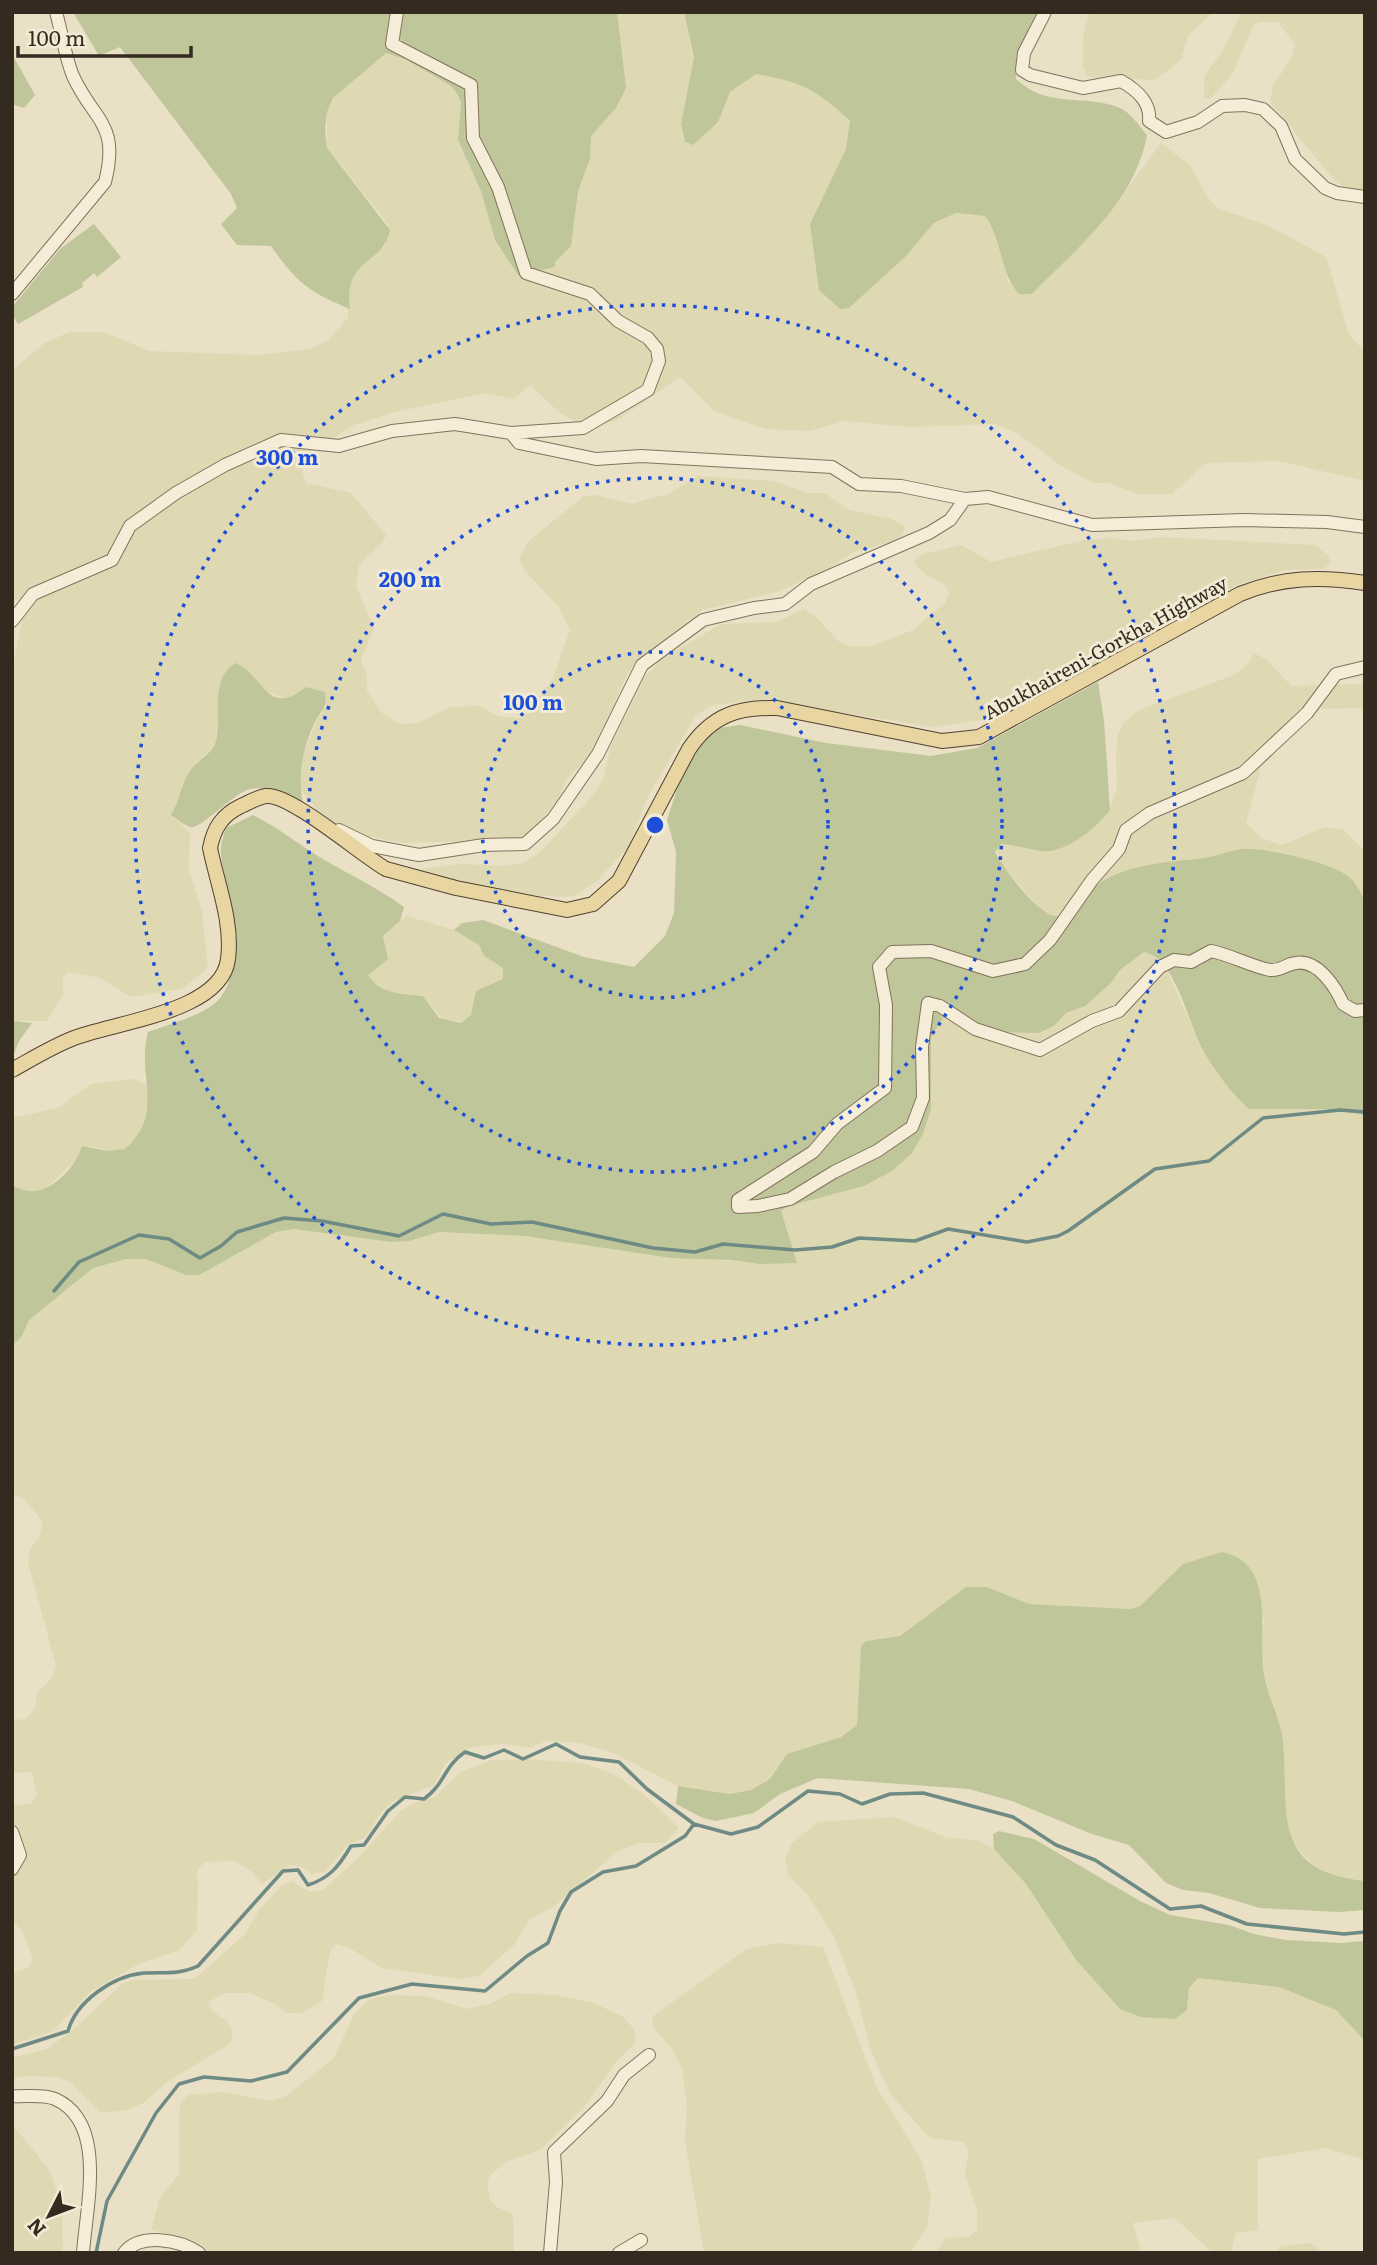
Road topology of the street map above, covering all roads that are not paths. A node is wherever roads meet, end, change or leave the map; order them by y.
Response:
1 (56, 12) edge
2 (397, 12) edge
3 (1045, 12) edge
4 (1365, 197) edge
5 (12, 294) edge
6 (510, 433) junction
7 (965, 499) junction
8 (1365, 527) edge
9 (1365, 583) edge
10 (12, 621) edge
11 (1365, 667) edge
12 (316, 820) junction
13 (1365, 1010) edge
14 (12, 1070) edge
15 (12, 1832) edge
16 (12, 1869) edge
17 (649, 2055) dead end
18 (12, 2096) edge
19 (641, 2240) dead end
20 (83, 2253) edge
21 (124, 2253) edge
22 (199, 2253) edge
23 (550, 2253) edge
24 (619, 2253) edge

1 - 5 street
2 - 6 street
3 - 4 street
6 - 7 street
6 - 10 street
7 - 8 street
7 - 12 street
9 - 12 main road, Abukhaireni-Gorkha Highway
11 - 13 street
12 - 14 main road, Abukhaireni-Gorkha Highway
15 - 16 street
17 - 23 street
18 - 20 street
19 - 24 street
21 - 22 street

